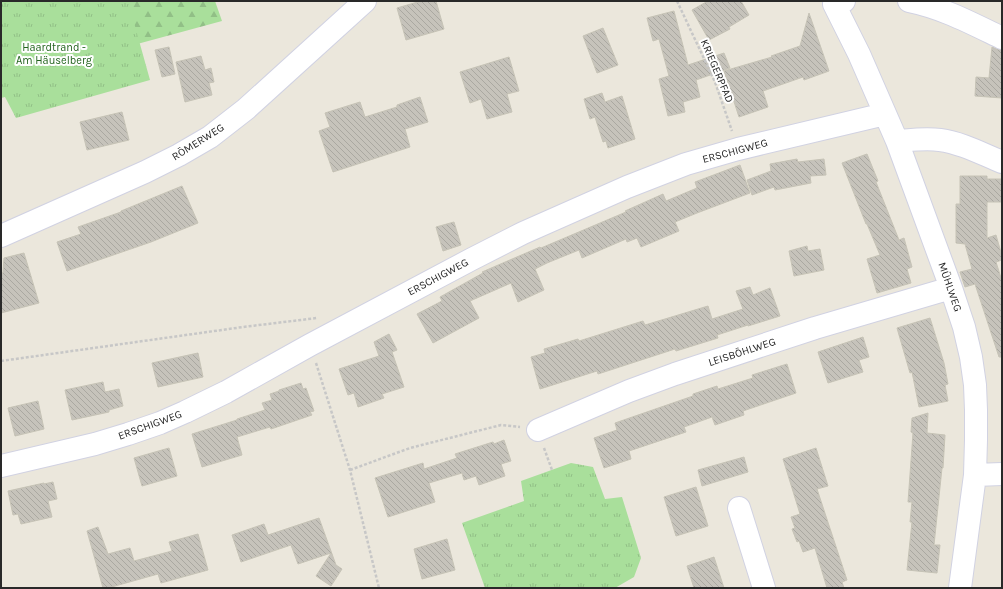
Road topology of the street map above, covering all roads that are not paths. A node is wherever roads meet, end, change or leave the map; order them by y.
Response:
1 (365, 1) edge
2 (909, 1) edge
3 (839, 2) edge
4 (1002, 38) edge
5 (885, 114) junction
6 (897, 142) junction
7 (1002, 162) edge
8 (1, 236) edge
9 (951, 288) junction
10 (538, 430) road end
11 (1, 466) edge
12 (1002, 474) edge
13 (975, 475) junction
14 (739, 508) dead end
15 (764, 588) edge
16 (960, 588) edge

1 - 8 street, RÖMERWEG
2 - 4 street
3 - 5 street, MÜHLWEG
5 - 6 street, MÜHLWEG
5 - 11 street, ERSCHIGWEG
6 - 7 street
6 - 9 street, MÜHLWEG
9 - 10 street, LEISBÖHLWEG
9 - 13 street, MÜHLWEG
12 - 13 street
13 - 16 street, MÜHLWEG
14 - 15 street

